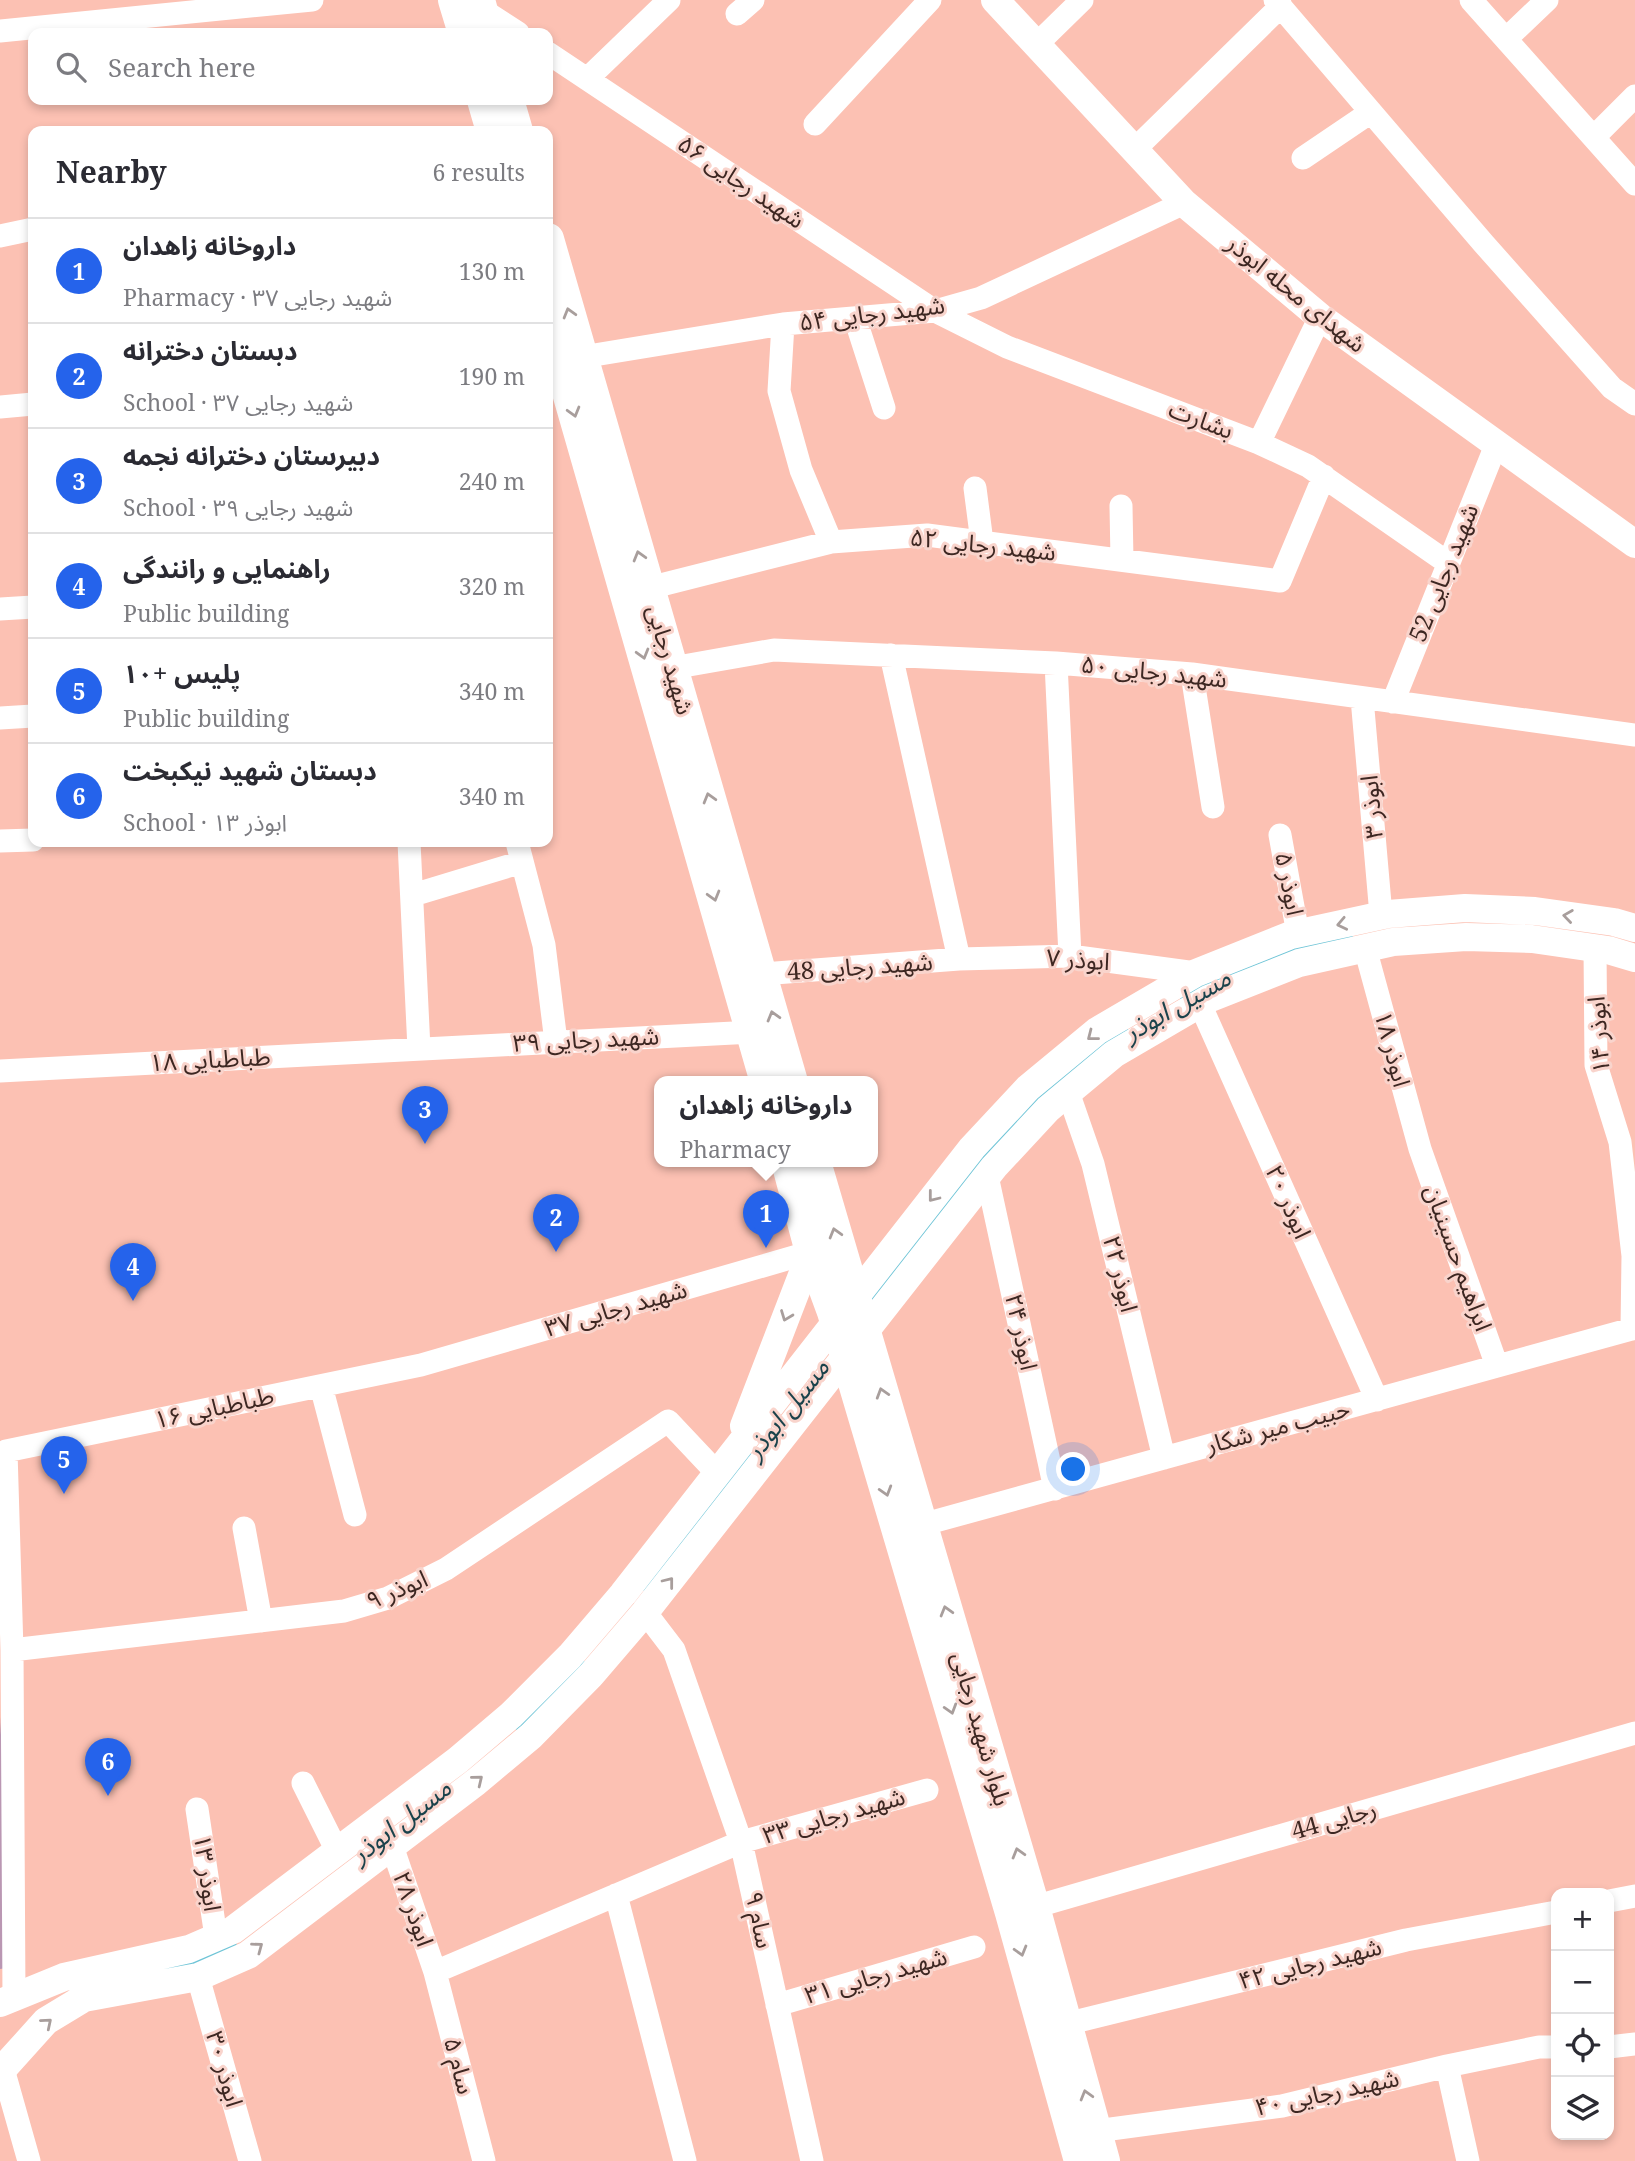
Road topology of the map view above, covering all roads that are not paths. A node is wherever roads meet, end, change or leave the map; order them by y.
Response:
1 (313, 0) edge
2 (669, 0) edge
3 (930, 0) edge
4 (995, 0) edge
5 (1082, 0) edge
6 (1471, 0) edge
7 (1547, 0) edge
8 (1278, 3) edge
9 (473, 15) edge
10 (28, 28) edge
11 (30, 28) edge
12 (506, 28) edge
13 (0, 31) edge
14 (1506, 39) junction
15 (1037, 44) junction
16 (553, 56) edge
17 (587, 79) junction
18 (1635, 96) edge
19 (484, 105) edge
20 (509, 105) edge
21 (1371, 112) junction
22 (815, 124) dead end
23 (491, 126) edge
24 (516, 126) edge
25 (1594, 137) junction
26 (1135, 149) junction
27 (1303, 158) dead end
28 (1635, 184) edge
29 (1184, 203) junction
30 (28, 230) edge
31 (0, 236) edge
32 (553, 280) edge
33 (935, 311) junction
34 (1320, 317) junction
35 (855, 318) junction
36 (783, 324) junction
37 (553, 336) edge
38 (563, 361) edge
39 (28, 404) edge
40 (1635, 404) edge
41 (0, 407) edge
42 (884, 408) dead end
43 (1259, 443) junction
44 (1496, 445) junction
45 (1324, 476) junction
46 (975, 488) dead end
47 (1121, 506) dead end
48 (831, 542) junction
49 (982, 542) junction
50 (1635, 544) edge
51 (1122, 560) junction
52 (1448, 563) junction
53 (649, 588) junction
54 (28, 607) edge
55 (0, 609) edge
56 (891, 655) junction
57 (1056, 663) junction
58 (672, 668) junction
59 (1192, 674) junction
60 (1362, 698) junction
61 (1392, 702) junction
62 (28, 716) edge
63 (0, 718) edge
64 (1635, 735) edge
65 (1213, 807) dead end
66 (1280, 835) dead end
67 (28, 840) edge
68 (0, 841) edge
69 (409, 847) edge
70 (520, 852) edge
71 (413, 895) junction
72 (1381, 915) junction
73 (1635, 928) edge
74 (1298, 934) junction
75 (1365, 948) junction
76 (1595, 948) junction
77 (1070, 956) junction
78 (1635, 958) edge
79 (959, 959) junction
80 (1196, 973) junction
81 (761, 974) junction
82 (1200, 1004) junction
83 (753, 1032) junction
84 (556, 1042) junction
85 (419, 1049) junction
86 (0, 1071) edge
87 (764, 1076) edge
88 (790, 1076) edge
89 (1068, 1092) junction
90 (1420, 1149) joint
91 (788, 1167) edge
92 (816, 1167) edge
93 (987, 1176) junction
94 (811, 1252) junction
95 (850, 1327) junction
96 (1633, 1328) edge
97 (421, 1365) joint
98 (1497, 1366) junction
99 (321, 1386) junction
100 (1377, 1399) junction
101 (1164, 1458) junction
102 (725, 1463) junction
103 (1055, 1489) junction
104 (355, 1514) dead end
105 (921, 1525) junction
106 (244, 1528) dead end
107 (5, 1561) edge
108 (646, 1612) junction
109 (261, 1621) junction
110 (12, 1650) junction
111 (1635, 1732) edge
112 (303, 1783) dead end
113 (927, 1790) dead end
114 (197, 1809) dead end
115 (741, 1842) junction
116 (392, 1846) junction
117 (337, 1851) junction
118 (616, 1895) junction
119 (1635, 1896) edge
120 (1614, 1901) edge
121 (1034, 1907) junction
122 (1551, 1913) edge
123 (216, 1937) junction
124 (974, 1947) dead end
125 (435, 1972) junction
126 (198, 1977) junction
127 (7, 1999) edge
128 (777, 2005) junction
129 (1066, 2024) junction
130 (1635, 2044) edge
131 (1614, 2046) edge
132 (1551, 2047) edge
133 (1447, 2066) junction
134 (2, 2070) edge
135 (1096, 2131) junction
136 (29, 2161) edge
137 (250, 2161) edge
138 (484, 2161) edge
139 (685, 2161) edge
140 (812, 2161) edge
141 (1080, 2161) edge
142 (1104, 2161) edge
143 (1468, 2161) edge

1 - 11 street
2 - 17 street
3 - 22 street
4 - 15 street, شهدای محله ابوذر
5 - 15 street
6 - 14 street
7 - 14 street
8 - 21 street
8 - 26 street
9 - 12 street
10 - 13 street
14 - 25 street
15 - 26 street, شهدای محله ابوذر
16 - 17 street, شهید رجایی ۵۶
17 - 33 street, شهید رجایی ۵۶
18 - 25 street
19 - 23 main road
20 - 24 main road
21 - 27 street
21 - 40 street
25 - 28 street
26 - 29 street, شهدای محله ابوذر
29 - 33 street, شهید رجایی ۵۴
29 - 34 street, شهدای محله ابوذر
30 - 31 street
38 -> 32 main road, شهید رجایی
33 - 35 street, شهید رجایی ۵۴
33 - 43 street, بشارت
34 - 43 street
34 - 44 street, شهدای محله ابوذر
35 - 36 street, شهید رجایی ۵۴
35 - 42 street
36 - 38 street, شهید رجایی ۵۴
36 - 48 street
37 - 38 main road, شهید رجایی
53 -> 38 main road, شهید رجایی
38 -> 83 main road, شهید رجایی
39 - 41 street
43 - 45 street, بشارت
44 - 50 street, شهدای محله ابوذر
44 - 52 street, شهید رجایی 52
45 - 51 street, شهید رجایی ۵۲
45 - 52 street, بشارت
46 - 49 street
47 - 51 street
48 - 49 street, شهید رجایی ۵۲
48 - 53 street, شهید رجایی ۵۲
49 - 51 street, شهید رجایی ۵۲
52 - 61 street, شهید رجایی 52
53 - 58 main road, شهید رجایی
54 - 55 street
56 - 57 street, شهید رجایی ۵۰
56 - 58 street, شهید رجایی ۵۰
56 - 79 street
57 - 59 street, شهید رجایی ۵۰
57 - 77 street
81 -> 58 main road, شهید رجایی
59 - 60 street, شهید رجایی ۵۰
59 - 65 street
60 - 61 street, شهید رجایی ۵۰
60 - 72 street, ابوذر ۳
61 - 64 street, شهید رجایی ۵۰
62 - 63 street
66 - 74 street, ابوذر ۵
67 - 68 street
69 - 71 street
70 - 71 street
70 - 84 street
71 - 85 street
73 -> 72 street
72 -> 74 street
74 - 80 street
75 - 76 street
75 - 82 street
75 - 90 street, ابوذر ۱۸
76 - 78 street
76 - 96 street, ابوذر ۱۴
77 - 79 street, ابوذر ۷
77 - 80 street, ابوذر ۷
79 - 81 street, شهید رجایی 48
80 -> 95 street
88 -> 81 main road, شهید رجایی
82 - 89 street
82 - 100 street, ابوذر ۲۰
83 - 84 street, شهید رجایی ۳۹
83 - 87 main road, شهید رجایی
84 - 85 street, شهید رجایی ۳۹
85 - 86 street, طباطبایی ۱۸
89 - 93 street
89 - 101 street, ابوذر ۲۲
90 - 98 street, ابراهیم حسینیان
91 - 94 main road
95 -> 92 main road
93 - 95 street
93 - 103 street, ابوذر ۲۴
94 - 95 main road
94 - 97 street, شهید رجایی ۳۷
94 -> 102 street
95 - 102 street
105 -> 95 main road, بلوار شهید رجایی
108 -> 95 street
95 -> 141 main road, بلوار شهید رجایی
96 - 98 street, حبیب میر شکار
97 - 99 street, طباطبایی ۱۶
98 - 100 street, حبیب میر شکار
99 - 104 street
99 - 107 street, طباطبایی ۱۶
100 - 101 street, حبیب میر شکار
101 - 103 street, حبیب میر شکار
102 - 109 street, ابوذر ۹
102 - 117 street
103 - 105 street, حبیب میر شکار
121 -> 105 main road, بلوار شهید رجایی
106 - 109 street
107 - 110 street
108 - 115 street, سام ۹
116 -> 108 street
109 - 110 street, ابوذر ۹
110 - 127 street
111 - 121 street, رجایی 44
112 - 117 street
113 - 115 street, شهید رجایی ۳۳
114 - 123 street, ابوذر ۱۳
115 - 118 street, شهید رجایی ۳۳
115 - 128 street, سام ۹
116 - 125 street, ابوذر ۲۸
126 -> 116 street
117 - 123 street
118 - 125 street, شهید رجایی ۳۳
118 - 139 street
119 - 120 street
121 - 129 main road, بلوار شهید رجایی
122 - 129 street, شهید رجایی ۴۲
123 - 127 street
124 - 128 street, شهید رجایی ۳۱
125 - 138 street, سام ۵
134 -> 126 street
126 - 137 street, ابوذر ۳۰
128 - 140 street, سام ۹
135 -> 129 main road, بلوار شهید رجایی
130 - 131 street
132 - 133 street, شهید رجایی ۴۰
133 - 135 street, شهید رجایی ۴۰
133 - 143 street
134 - 136 street
135 - 142 main road, بلوار شهید رجایی

